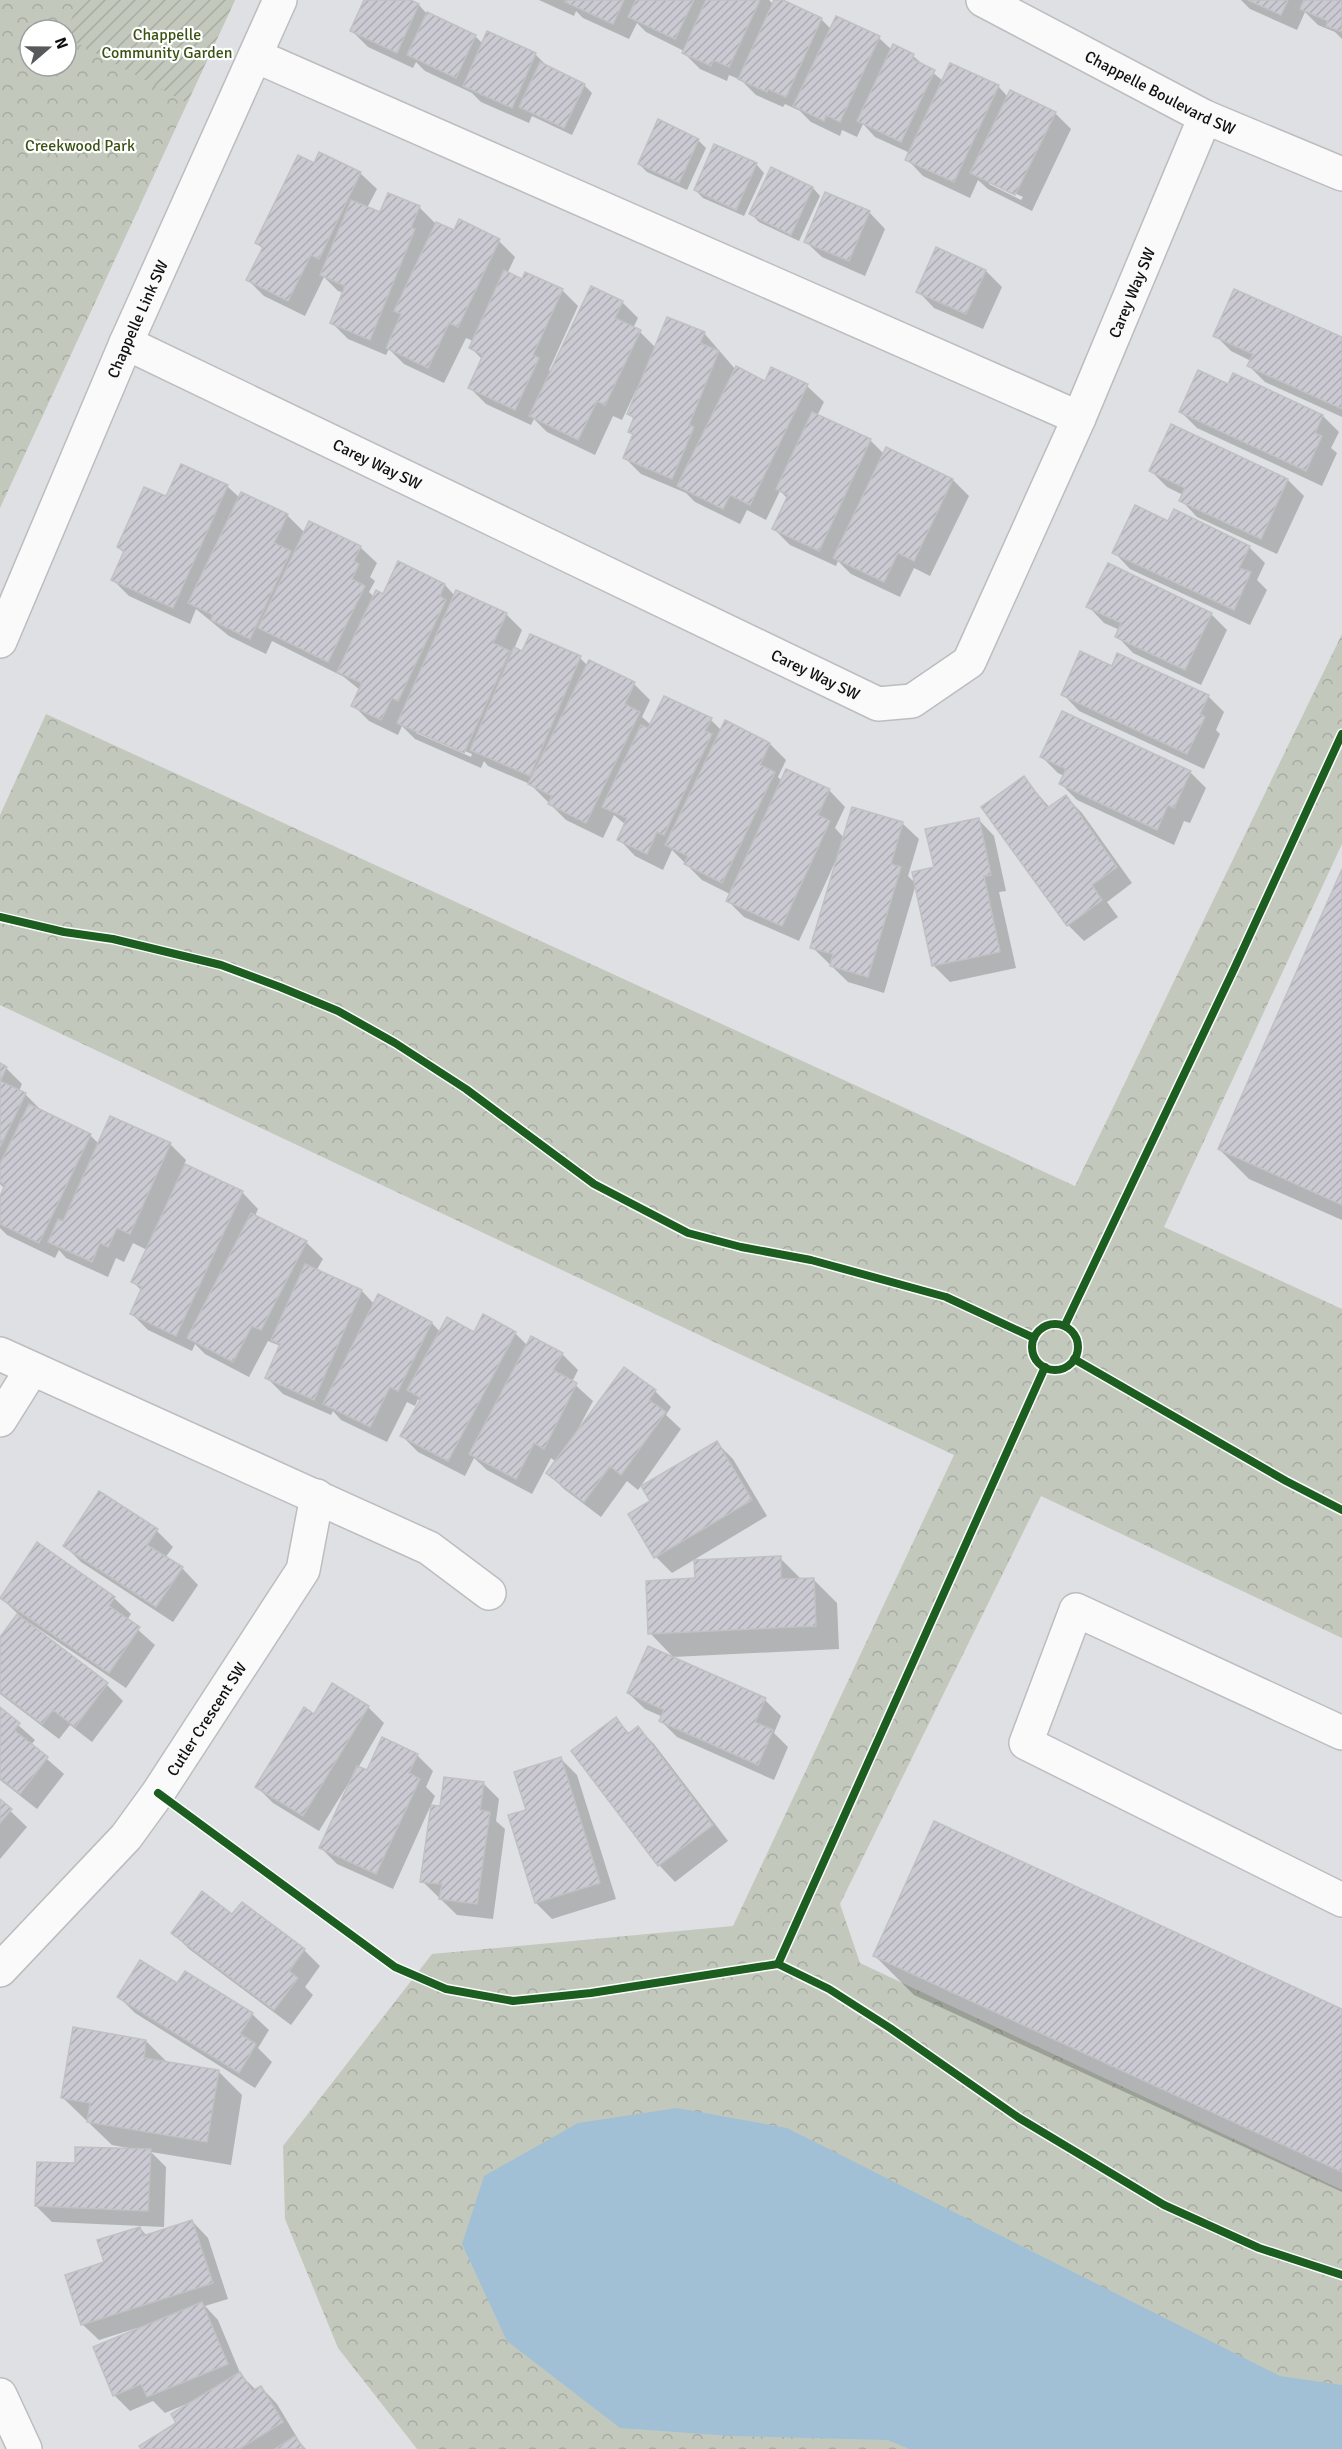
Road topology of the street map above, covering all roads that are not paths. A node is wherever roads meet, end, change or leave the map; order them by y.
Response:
1 (280, 0) edge
2 (982, 0) edge
3 (256, 56) junction
4 (1205, 117) junction
5 (1342, 174) edge
6 (126, 343) junction
7 (1079, 418) junction
8 (0, 641) edge
9 (0, 1354) edge
10 (32, 1369) junction
11 (0, 1420) edge
12 (317, 1496) junction
13 (489, 1593) dead end
14 (1342, 1733) edge
15 (1342, 1900) edge
16 (0, 1970) edge
17 (0, 2395) edge
18 (25, 2449) edge

1 - 3 street, Chappelle Link SW
2 - 4 street, Chappelle Boulevard SW
3 - 6 street, Chappelle Link SW
3 - 7 street
4 - 5 street, Chappelle Boulevard SW
4 - 7 street, Carey Way SW
6 - 7 street, Carey Way SW
6 - 8 street, Chappelle Link SW
9 - 10 street
10 - 11 street
10 - 12 street
12 - 13 street
12 - 16 street, Cutler Crescent SW
14 - 15 street
17 - 18 street

